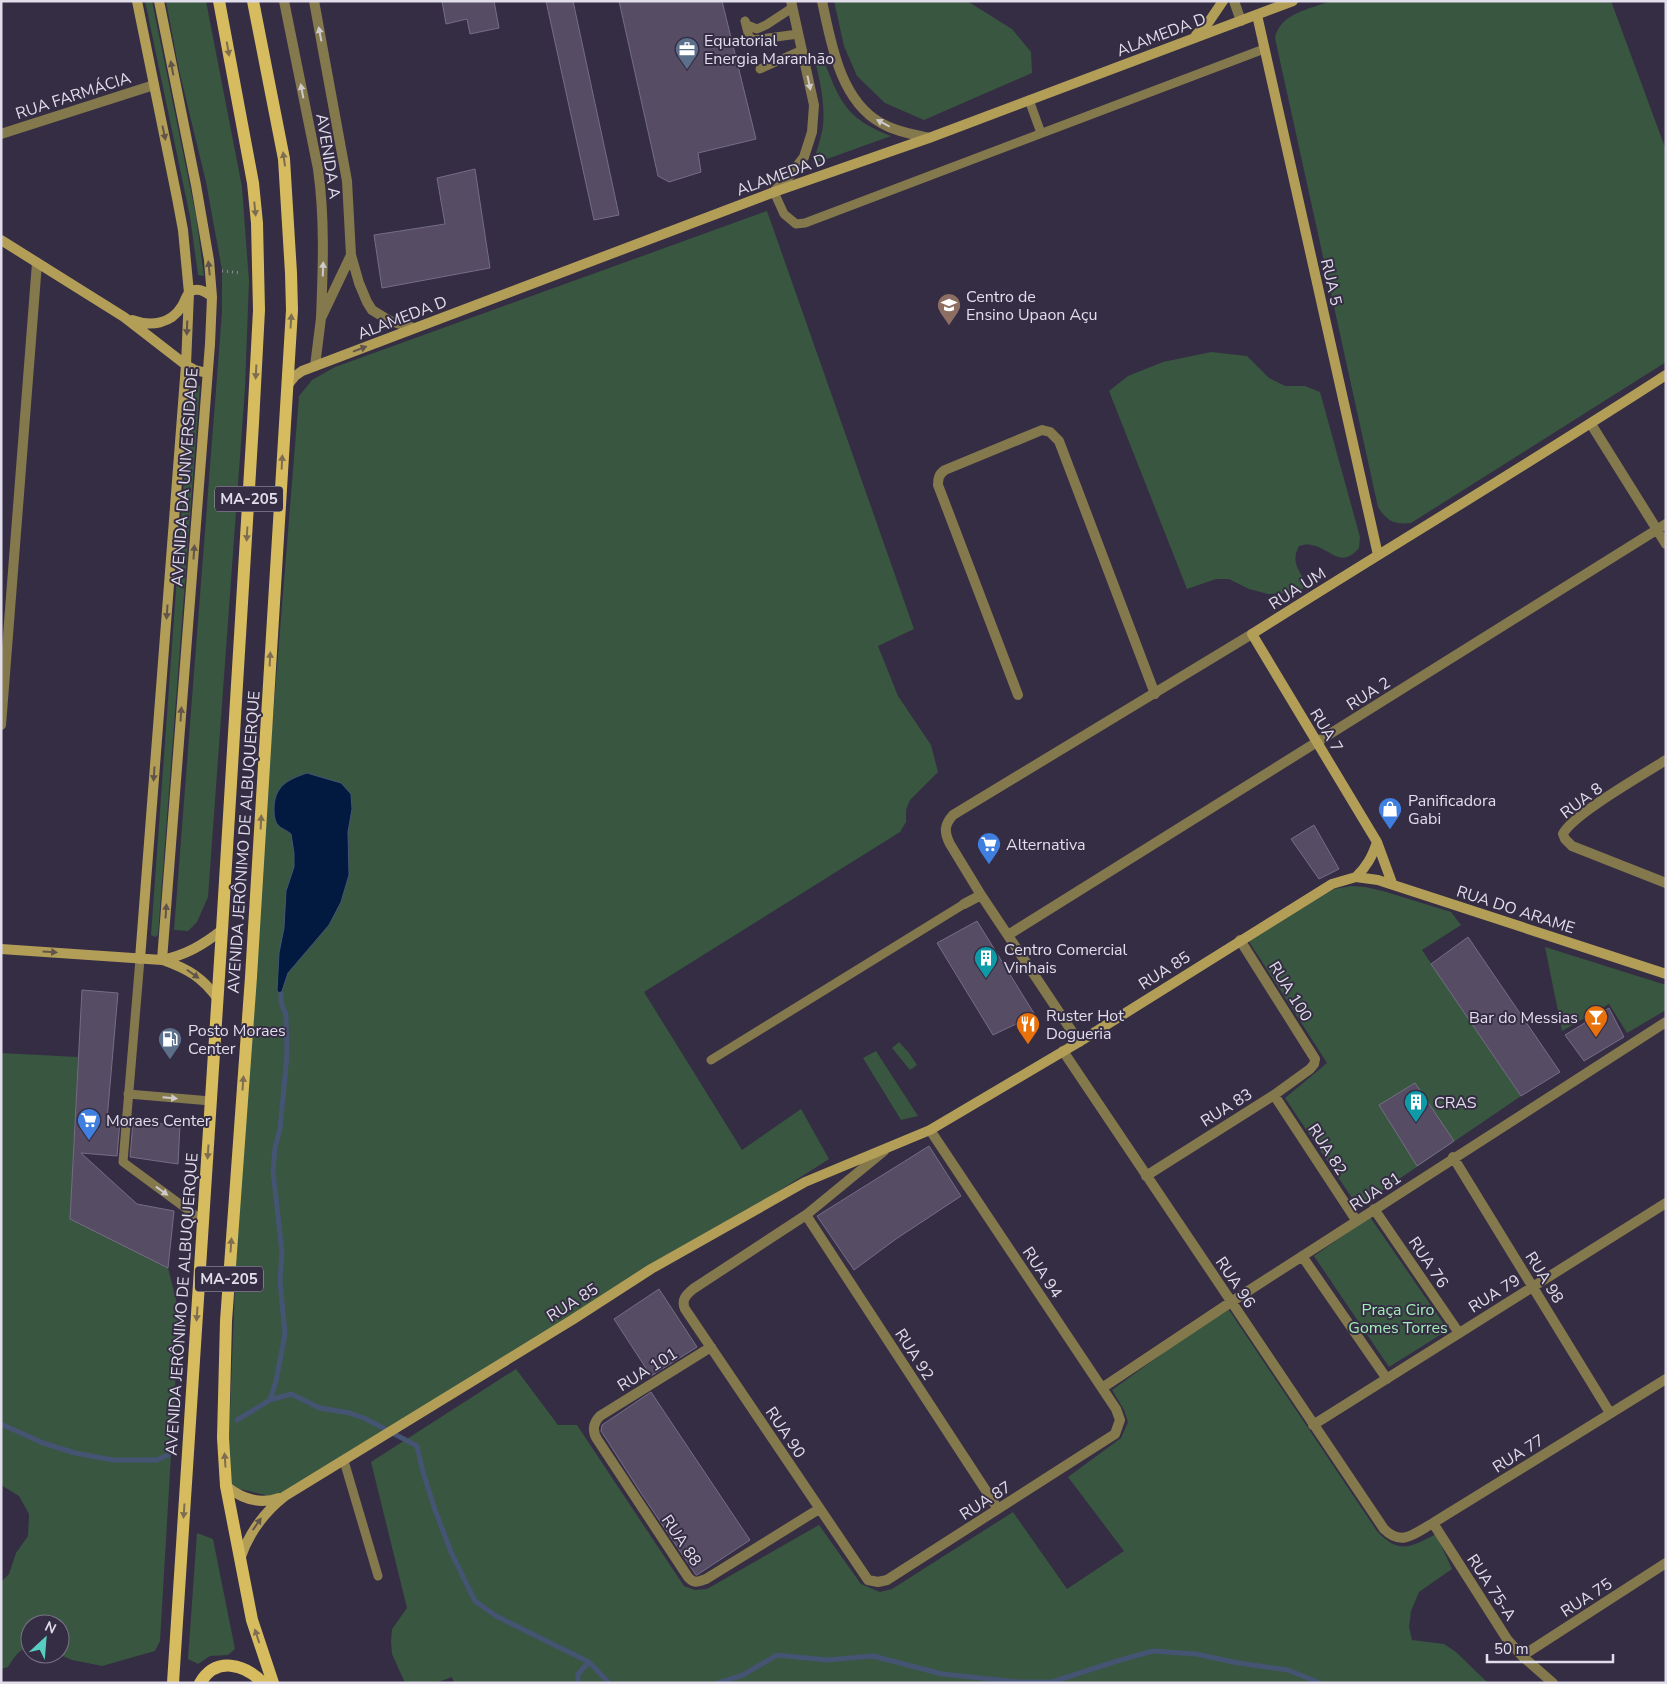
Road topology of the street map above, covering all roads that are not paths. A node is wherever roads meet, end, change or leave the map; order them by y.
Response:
1 (137, 1) edge
2 (159, 1) edge
3 (219, 1) edge
4 (253, 1) edge
5 (284, 1) edge
6 (314, 1) edge
7 (822, 1) edge
8 (1223, 1) edge
9 (1234, 1) edge
10 (1293, 1) edge
11 (791, 5) edge
12 (1257, 15) junction
13 (1241, 21) junction
14 (798, 34) junction
15 (1193, 38) junction
16 (1264, 49) junction
17 (802, 50) junction
18 (760, 68) dead end
19 (154, 85) junction
20 (1028, 100) junction
21 (1041, 133) junction
22 (1, 134) edge
23 (930, 138) junction
24 (774, 192) junction
25 (1, 240) edge
26 (351, 255) junction
27 (38, 263) junction
28 (189, 293) junction
29 (212, 297) junction
30 (124, 317) junction
31 (321, 318) junction
32 (414, 328) junction
33 (186, 365) junction
34 (315, 366) junction
35 (208, 372) junction
36 (1666, 375) edge
37 (287, 387) junction
38 (1590, 424) junction
39 (1661, 527) edge
40 (1666, 544) edge
41 (1378, 555) junction
42 (1252, 634) junction
43 (5, 636) edge
44 (1155, 694) junction
45 (1018, 695) dead end
46 (1, 725) edge
47 (1317, 743) junction
48 (1666, 760) edge
49 (1376, 842) junction
50 (1356, 877) junction
51 (1392, 883) junction
52 (1666, 883) edge
53 (981, 894) junction
54 (964, 904) joint
55 (222, 930) junction
56 (1008, 935) junction
57 (1240, 940) junction
58 (1, 949) edge
59 (140, 959) junction
60 (162, 960) junction
61 (1666, 974) edge
62 (218, 999) junction
63 (1666, 1022) edge
64 (1078, 1042) junction
65 (1063, 1051) junction
66 (1315, 1059) joint
67 (711, 1060) dead end
68 (128, 1094) junction
69 (1274, 1094) junction
70 (211, 1101) junction
71 (930, 1130) junction
72 (885, 1150) junction
73 (1453, 1158) junction
74 (1146, 1176) junction
75 (1666, 1203) edge
76 (1374, 1209) junction
77 (806, 1215) junction
78 (1356, 1220) junction
79 (203, 1221) junction
80 (1302, 1256) junction
81 (1533, 1286) junction
82 (684, 1298) joint
83 (1231, 1302) junction
84 (1459, 1333) junction
85 (711, 1347) junction
86 (1387, 1379) junction
87 (1666, 1379) edge
88 (1102, 1388) junction
89 (1610, 1413) junction
90 (600, 1416) joint
91 (1314, 1424) junction
92 (1115, 1434) joint
93 (344, 1461) junction
94 (226, 1486) junction
95 (285, 1496) junction
96 (819, 1509) junction
97 (998, 1509) junction
98 (1433, 1523) junction
99 (1384, 1529) joint
100 (240, 1559) junction
101 (1665, 1566) edge
102 (378, 1576) dead end
103 (868, 1580) joint
104 (1522, 1656) junction
105 (173, 1683) edge
106 (200, 1683) edge
107 (263, 1683) edge
108 (273, 1683) edge
109 (1553, 1683) edge

1 - 19 street, AVENIDA DA UNIVERSIDADE
29 -> 2 street, AVENIDA DA UNIVERSIDADE
3 -> 55 main road, AVENIDA JERÔNIMO DE ALBUQUERQUE / MA-205
37 -> 4 main road, AVENIDA JERÔNIMO DE ALBUQUERQUE / MA-205
31 -> 5 street, AVENIDA A
26 -> 6 street, AVENIDA A
23 -> 7 street
8 - 15 street
9 - 13 street
10 - 12 street, ALAMEDA D
11 - 14 street
11 - 14 lane
12 - 13 street, ALAMEDA D
12 - 16 street, RUA 5
13 - 15 street, ALAMEDA D
14 - 17 street
15 - 20 street, ALAMEDA D
16 - 21 lane
16 - 41 street, RUA 5
17 - 18 lane
17 -> 24 street
19 - 22 street, RUA FARMÁCIA
19 -> 28 street, AVENIDA DA UNIVERSIDADE
20 - 21 lane
20 - 23 street, ALAMEDA D
21 - 24 lane
23 - 24 street, ALAMEDA D
24 - 32 street, ALAMEDA D
25 - 27 street
26 - 31 street, AVENIDA A
26 - 32 street, AVENIDA A
27 - 30 street
27 - 43 street
28 - 29 street
28 - 30 street
28 -> 33 street, AVENIDA DA UNIVERSIDADE
29 - 35 street, AVENIDA DA UNIVERSIDADE
30 - 33 street
31 - 34 street, AVENIDA A
34 -> 32 street, ALAMEDA D
33 - 35 street
33 -> 59 street, AVENIDA DA UNIVERSIDADE
34 - 37 street, ALAMEDA D
60 -> 35 street, AVENIDA DA UNIVERSIDADE
36 - 38 street, RUA UM
94 -> 37 main road, AVENIDA JERÔNIMO DE ALBUQUERQUE / MA-205
38 - 39 street
38 - 41 street, RUA UM
39 - 40 street
39 - 47 street, RUA 2
41 - 42 street, RUA UM
42 - 44 street, RUA UM
42 - 47 street, RUA 7
43 - 46 street
44 - 45 street
44 - 53 street, RUA UM
47 - 49 street, RUA 7
47 - 56 street, RUA 2
48 - 52 street, RUA 8
49 - 50 street
49 - 51 street, RUA 7
50 - 51 street, RUA DO ARAME
50 - 57 street, RUA 85
51 - 61 street, RUA DO ARAME
53 - 54 street
53 - 56 street
54 - 67 lane
55 - 60 street
55 - 62 main road, AVENIDA JERÔNIMO DE ALBUQUERQUE / MA-205
56 - 64 street
57 - 64 street, RUA 85
57 - 66 street, RUA 100
58 -> 59 street
59 - 60 street
59 - 68 lane
60 -> 62 street
62 - 70 main road, AVENIDA JERÔNIMO DE ALBUQUERQUE / MA-205
63 - 73 street, RUA 81
64 - 65 street, RUA 85
65 - 71 street, RUA 85
65 - 74 street, RUA 96
66 - 69 street, RUA 83
68 -> 70 lane
68 -> 79 lane
69 - 74 street, RUA 83
69 - 78 street, RUA 82
70 -> 79 main road, AVENIDA JERÔNIMO DE ALBUQUERQUE / MA-205
71 - 72 street, RUA 85
71 - 88 street, RUA 94
72 - 77 street, RUA 85
72 - 93 street, RUA 85
73 - 76 street, RUA 81
73 - 81 street, RUA 98
74 - 83 street, RUA 96
75 - 81 street, RUA 79
76 - 78 street, RUA 81
76 - 84 street, RUA 76
77 - 82 street, RUA 85
77 - 97 street, RUA 92
78 - 80 street, RUA 81
79 -> 105 main road, AVENIDA JERÔNIMO DE ALBUQUERQUE / MA-205
80 - 83 street, RUA 81
80 - 86 street
81 - 84 street, RUA 79
81 - 89 street, RUA 98
82 - 85 street, RUA 90
83 - 88 street, RUA 81
83 - 91 street, RUA 96
84 - 86 street, RUA 79
85 - 90 street, RUA 101
85 - 96 street, RUA 90
86 - 91 street, RUA 79
87 - 89 street, RUA 77
88 - 92 street, RUA 94
89 - 98 street, RUA 77
90 - 96 street, RUA 88
91 - 99 street, RUA 96
92 - 97 street, RUA 87
93 - 95 street, RUA 85
93 - 102 lane
94 - 95 street, RUA 85
94 - 100 main road, AVENIDA JERÔNIMO DE ALBUQUERQUE / MA-205
100 -> 95 street, RUA 85
96 - 103 street, RUA 90
97 - 103 street, RUA 87
98 - 99 street, RUA 77
98 - 104 street, RUA 75-A
108 -> 100 main road, AVENIDA JERÔNIMO DE ALBUQUERQUE / MA-205
101 - 104 street, RUA 75
104 - 109 street, RUA 75-A
106 - 107 main road

